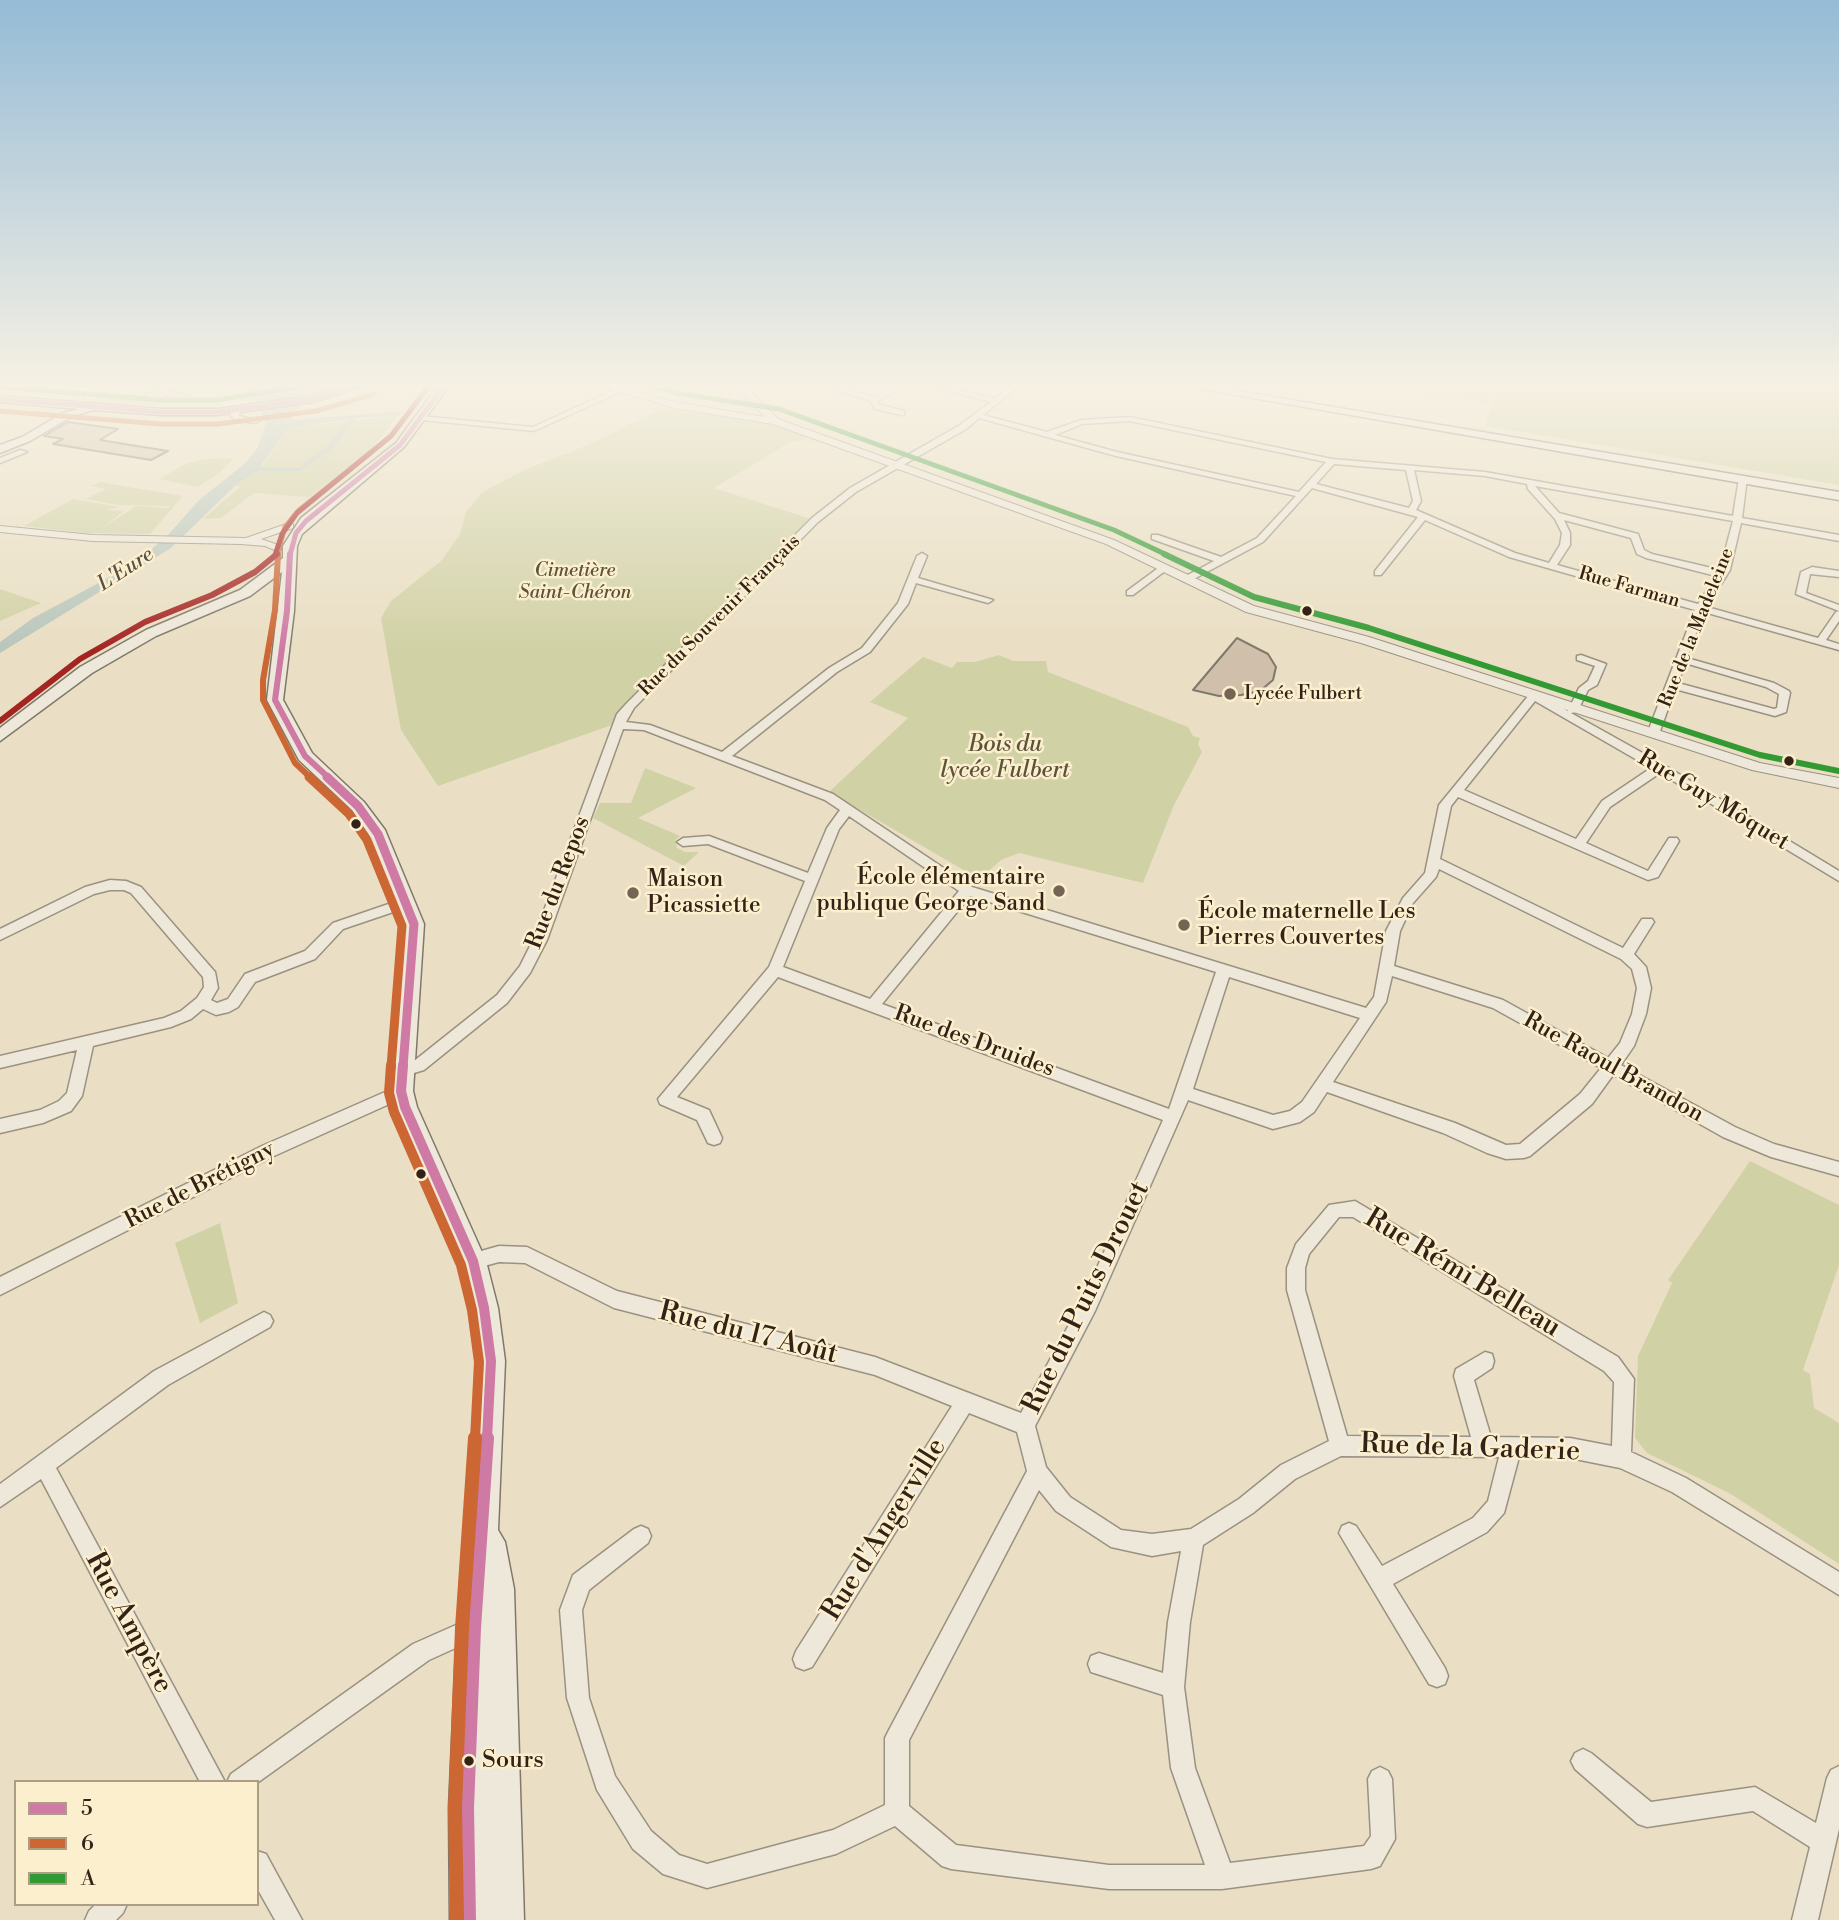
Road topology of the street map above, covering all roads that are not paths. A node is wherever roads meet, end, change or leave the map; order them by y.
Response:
1 (362, 472) edge
2 (367, 472) edge
3 (889, 472) edge
4 (911, 472) edge
5 (1196, 472) edge
6 (1323, 472) edge
7 (1410, 472) edge
8 (1449, 472) edge
9 (1707, 472) edge
10 (1710, 472) edge
11 (1743, 478) junction
12 (1531, 481) junction
13 (1311, 485) junction
14 (1839, 494) edge
15 (1303, 495) junction
16 (1411, 511) junction
17 (1556, 515) junction
18 (1423, 517) junction
19 (1737, 520) junction
20 (0, 529) edge
21 (1156, 537) dead end
22 (1839, 538) edge
23 (247, 540) junction
24 (283, 550) junction
25 (922, 556) dead end
26 (1220, 560) junction
27 (1552, 566) junction
28 (1164, 568) junction
29 (1378, 573) dead end
30 (1839, 574) edge
31 (1722, 575) junction
32 (1187, 579) junction
33 (914, 580) junction
34 (1130, 593) dead end
35 (988, 600) dead end
36 (224, 602) junction
37 (1701, 608) junction
38 (1839, 608) edge
39 (1839, 614) edge
40 (1820, 642) junction
41 (1839, 647) edge
42 (1581, 659) dead end
43 (1681, 659) junction
44 (1672, 685) junction
45 (1535, 697) junction
46 (1580, 715) junction
47 (620, 725) junction
48 (1653, 734) junction
49 (0, 736) edge
50 (723, 757) junction
51 (1660, 768) junction
52 (1839, 783) edge
53 (1456, 791) junction
54 (848, 808) junction
55 (1673, 841) dead end
56 (683, 842) dead end
57 (1578, 845) junction
58 (1434, 861) junction
59 (1839, 877) edge
60 (812, 878) junction
61 (967, 890) junction
62 (406, 903) junction
63 (1647, 922) dead end
64 (0, 935) edge
65 (1626, 955) junction
66 (1386, 969) junction
67 (775, 970) junction
68 (1223, 972) junction
69 (202, 1002) junction
70 (873, 1005) junction
71 (1370, 1015) junction
72 (86, 1043) junction
73 (0, 1062) edge
74 (1611, 1069) junction
75 (402, 1081) junction
76 (1325, 1085) junction
77 (1184, 1092) junction
78 (1173, 1116) junction
79 (0, 1126) edge
80 (714, 1138) dead end
81 (1839, 1169) edge
82 (472, 1261) junction
83 (0, 1286) edge
84 (264, 1321) dead end
85 (1485, 1361) dead end
86 (965, 1402) junction
87 (1025, 1426) junction
88 (1340, 1446) junction
89 (1484, 1448) junction
90 (1511, 1448) junction
91 (1621, 1458) junction
92 (44, 1465) junction
93 (1037, 1472) junction
94 (0, 1497) edge
95 (484, 1514) junction
96 (1349, 1533) dead end
97 (641, 1536) dead end
98 (1194, 1539) junction
99 (1378, 1580) junction
100 (1839, 1584) edge
101 (474, 1628) junction
102 (804, 1659) dead end
103 (1099, 1664) dead end
104 (1437, 1676) dead end
105 (1173, 1687) junction
106 (1583, 1761) dead end
107 (1839, 1778) edge
108 (1380, 1779) dead end
109 (212, 1780) edge
110 (242, 1780) edge
111 (897, 1812) junction
112 (1831, 1828) edge
113 (259, 1867) edge
114 (1222, 1877) junction
115 (112, 1906) edge
116 (97, 1920) edge
117 (289, 1920) edge
118 (469, 1920) edge
119 (505, 1920) edge
120 (1805, 1920) edge

1 - 24 main road
2 - 24 main road
3 - 47 street, Rue du Souvenir Français
4 - 28 street
5 - 15 street
6 - 13 street
7 - 16 street
8 - 12 street
9 - 11 main road
10 - 14 main road
11 - 14 main road
11 - 19 street, Rue de la Madeleine
12 - 17 street
12 - 19 street
13 - 15 street
13 - 16 street, Rue Farman
15 - 26 street
16 - 18 street, Rue Farman
17 - 27 street
17 - 31 street
18 - 27 street, Rue Farman
18 - 29 street
19 - 22 street
19 - 31 street, Rue de la Madeleine
20 - 23 street
21 - 26 street
23 - 24 street
23 - 24 street
24 - 36 main road
24 - 36 main road
24 - 62 main road
25 - 33 street
26 - 32 street
27 - 37 street, Rue Farman
28 - 32 street
28 - 34 street
30 - 38 street
31 - 37 street, Rue de la Madeleine
32 - 45 street
33 - 35 street
33 - 50 street
36 - 49 main road
37 - 40 street, Rue Farman
37 - 43 street, Rue de la Madeleine
39 - 40 street
40 - 41 street, Rue Farman
42 - 46 street
43 - 44 street, Rue de la Madeleine
43 - 44 street
44 - 48 street, Rue de la Madeleine
45 - 46 street
45 - 53 street
46 - 48 street
46 - 51 street, Rue Guy Môquet
47 - 50 street
47 - 75 street, Rue du Repos
48 - 52 street
50 - 54 street
51 - 57 street
51 - 59 street, Rue Guy Môquet
53 - 57 street
53 - 58 street
54 - 60 street
54 - 61 street
55 - 57 street
56 - 60 street
58 - 65 street
58 - 66 street
60 - 67 street
61 - 68 street
61 - 70 street
62 - 69 street
62 - 75 main road
63 - 65 street
64 - 69 street
65 - 74 street
66 - 71 street
66 - 74 street, Rue Raoul Brandon
67 - 70 street, Rue des Druides
67 - 80 street
68 - 71 street
68 - 77 street, Rue du Puits Drouet
69 - 72 street
70 - 78 street, Rue des Druides
71 - 76 street
72 - 73 street
72 - 79 street
74 - 76 street
74 - 81 street, Rue Raoul Brandon
75 - 82 main road
75 - 83 street, Rue de Brétigny
76 - 77 street
77 - 78 street, Rue du Puits Drouet
78 - 87 street, Rue du Puits Drouet
82 - 86 street, Rue du 17 Août
82 - 95 main road
84 - 92 street
85 - 89 street
86 - 87 street, Rue du 17 Août
86 - 102 street, Rue d'Angerville
87 - 93 street, Rue du Puits Drouet
88 - 89 street, Rue de la Gaderie
88 - 91 street, Rue Rémi Belleau
88 - 98 street, Rue de la Gaderie
89 - 90 street, Rue de la Gaderie
90 - 91 street, Rue de la Gaderie
90 - 99 street
91 - 100 street, Rue de la Gaderie
92 - 94 street
92 - 109 street, Rue Ampère
93 - 98 street, Rue de la Gaderie
93 - 111 street
95 - 101 main road
95 - 119 main road
96 - 99 street
97 - 111 street
98 - 105 street
99 - 104 street
101 - 110 street
101 - 118 main road
103 - 105 street
105 - 114 street
106 - 112 street
107 - 112 street
108 - 114 street
111 - 114 street
112 - 120 street
113 - 117 street
115 - 116 street

